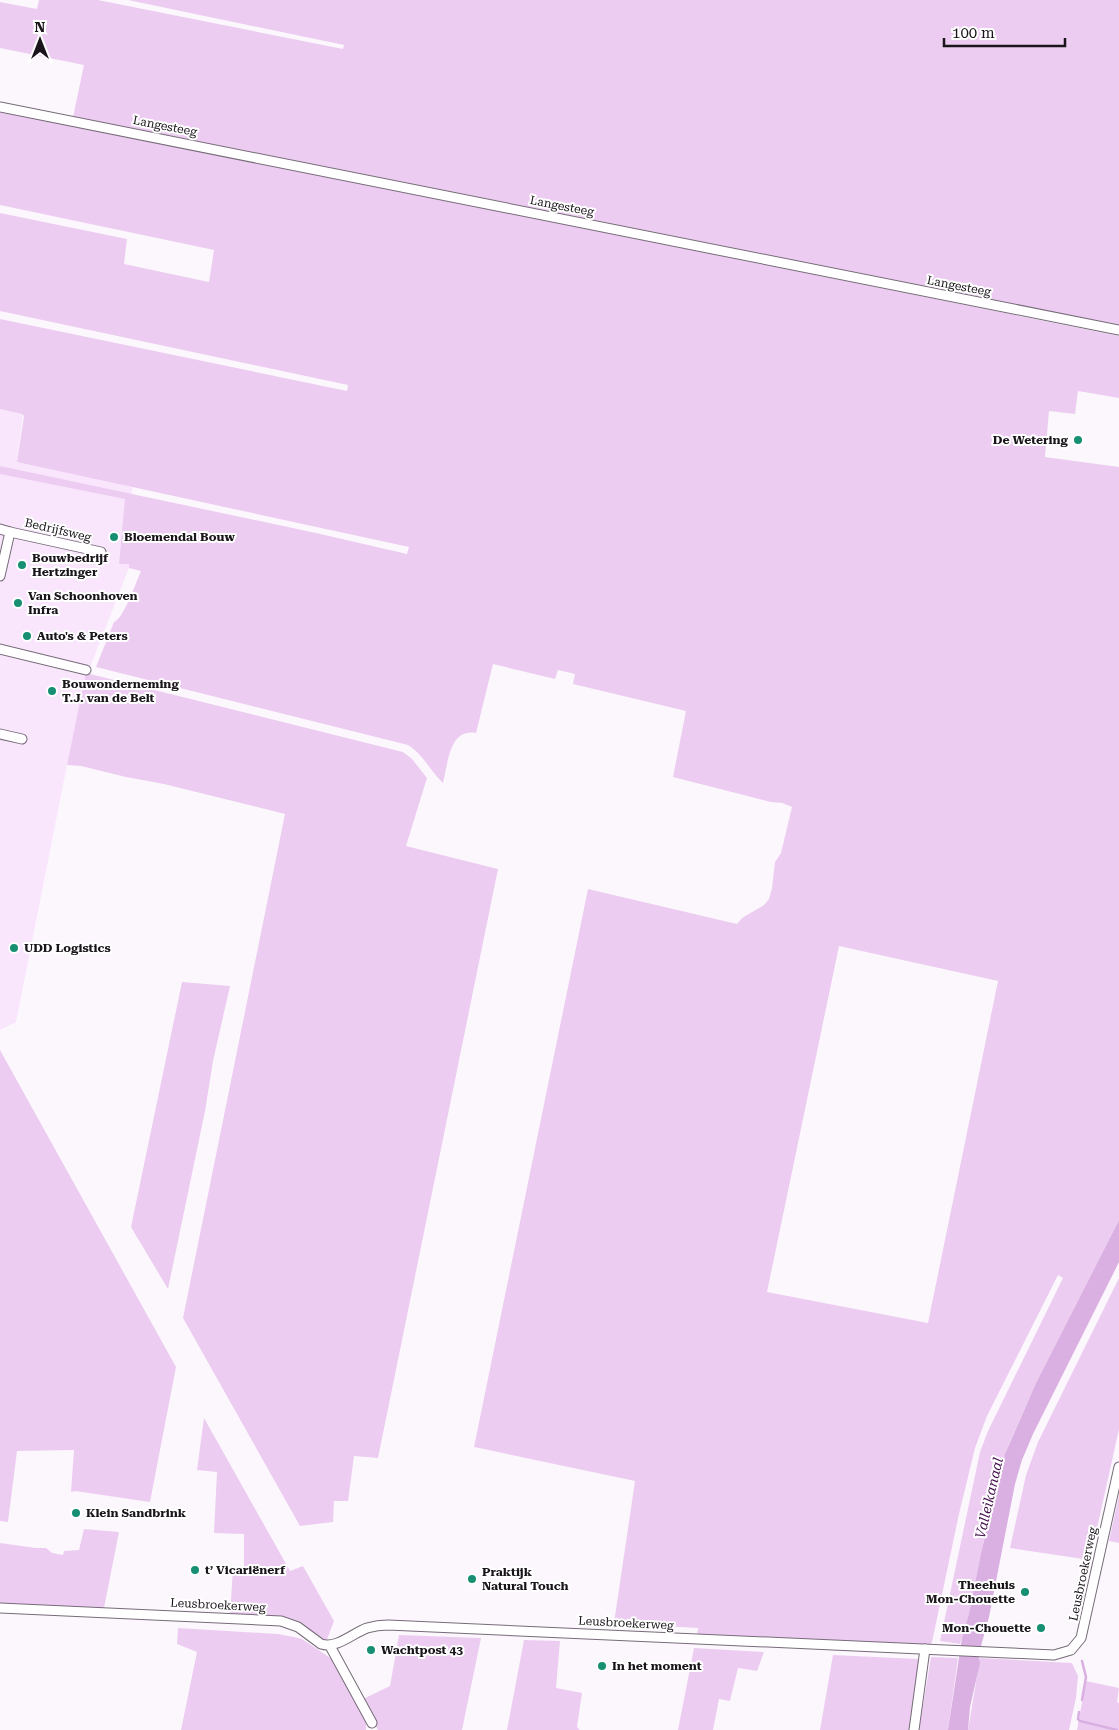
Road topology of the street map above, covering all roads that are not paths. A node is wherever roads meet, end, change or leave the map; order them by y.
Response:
1 (0, 107) edge
2 (1119, 330) edge
3 (0, 529) edge
4 (10, 532) junction
5 (101, 552) dead end
6 (0, 576) edge
7 (0, 649) edge
8 (86, 670) dead end
9 (0, 734) edge
10 (22, 739) dead end
11 (1119, 1467) edge
12 (0, 1608) edge
13 (330, 1646) junction
14 (925, 1649) junction
15 (372, 1723) dead end
16 (914, 1730) edge

1 - 2 street, Langesteeg
3 - 4 street, Bedrijfsweg
4 - 5 street, Bedrijfsweg
4 - 6 street, Bedrijfsweg
7 - 8 street
9 - 10 street
11 - 14 street, Leusbroekerweg
12 - 13 street, Leusbroekerweg
13 - 14 street, Leusbroekerweg
13 - 15 street
14 - 16 street

